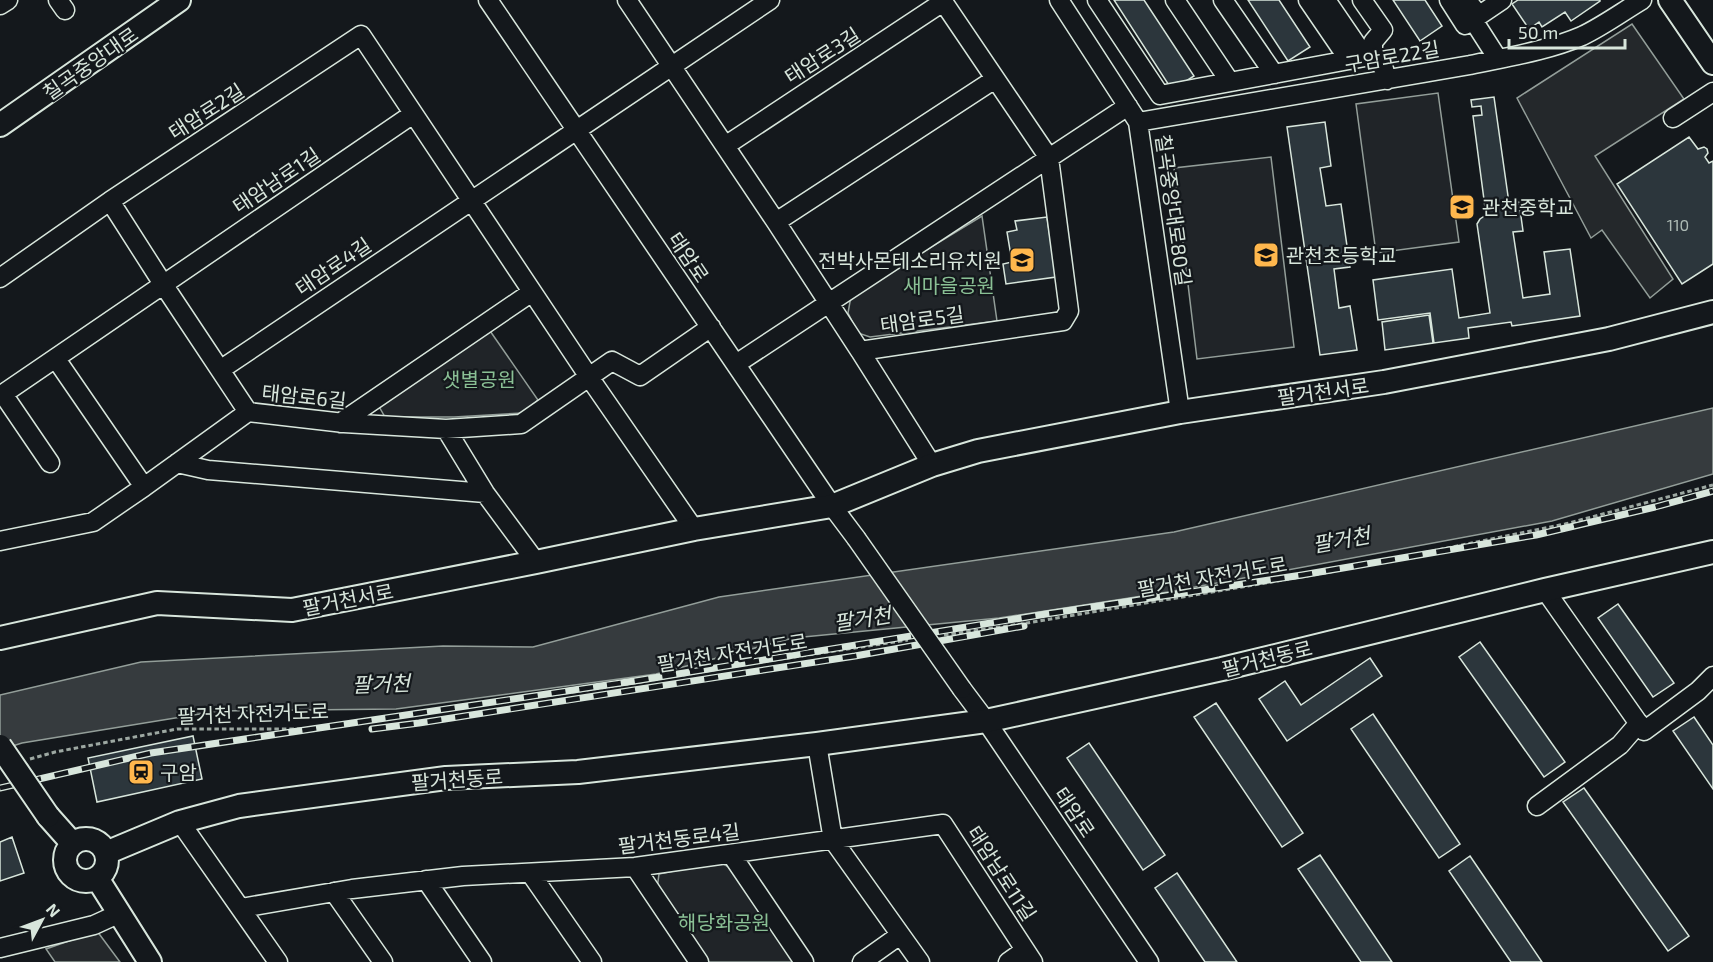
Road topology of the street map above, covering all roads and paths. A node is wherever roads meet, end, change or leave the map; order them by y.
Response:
1 (8, 0) edge
2 (179, 0) edge
3 (488, 0) edge
4 (627, 0) edge
5 (770, 0) edge
6 (1059, 0) edge
7 (1097, 0) edge
8 (1175, 0) edge
9 (1223, 0) edge
10 (1308, 0) edge
11 (1326, 0) edge
12 (1362, 0) edge
13 (1449, 0) edge
14 (1467, 0) edge
15 (1502, 0) edge
16 (1642, 0) edge
17 (1670, 0) edge
18 (943, 1) edge
19 (0, 5) edge
20 (1473, 20) junction
21 (967, 38) joint
22 (1362, 57) junction
23 (1498, 59) junction
24 (1713, 63) edge
25 (671, 66) junction
26 (1274, 74) junction
27 (995, 79) junction
28 (1387, 80) junction
29 (1230, 82) junction
30 (1713, 92) edge
31 (1128, 106) junction
32 (413, 114) junction
33 (1674, 117) dead end
34 (1138, 122) junction
35 (0, 125) edge
36 (575, 130) junction
37 (726, 146) junction
38 (1049, 158) junction
39 (471, 200) junction
40 (110, 201) junction
41 (776, 222) junction
42 (0, 278) edge
43 (163, 284) junction
44 (532, 292) junction
45 (829, 302) junction
46 (1713, 312) edge
47 (711, 327) junction
48 (860, 351) junction
49 (56, 359) junction
50 (736, 364) junction
51 (220, 370) junction
52 (589, 377) junction
53 (2, 395) edge
54 (248, 412) junction
55 (1180, 412) junction
56 (340, 423) junction
57 (446, 429) junction
58 (50, 463) dead end
59 (177, 463) junction
60 (932, 465) junction
61 (1713, 485) edge
62 (144, 487) junction
63 (485, 493) junction
64 (832, 506) junction
65 (694, 529) junction
66 (0, 542) edge
67 (1713, 552) edge
68 (536, 562) junction
69 (1545, 590) junction
70 (938, 636) dead end
71 (0, 638) edge
72 (914, 639) dead end
73 (1713, 676) edge
74 (986, 720) junction
75 (1639, 723) junction
76 (817, 744) junction
77 (0, 746) edge
78 (22, 762) dead end
79 (1537, 806) dead end
80 (180, 822) junction
81 (832, 840) junction
82 (72, 843) junction
83 (106, 853) junction
84 (731, 854) junction
85 (635, 867) junction
86 (531, 874) junction
87 (97, 878) junction
88 (426, 880) junction
89 (334, 892) junction
90 (241, 908) junction
91 (118, 914) junction
92 (900, 934) junction
93 (0, 948) edge
94 (1029, 956) edge
95 (150, 962) edge
96 (278, 962) edge
97 (383, 962) edge
98 (482, 962) edge
99 (592, 962) edge
100 (699, 962) edge
101 (804, 962) edge
102 (862, 962) edge
103 (920, 962) edge
104 (1008, 962) edge
105 (1149, 962) edge

1 - 19 street
2 - 35 main road, 칠곡중앙대로
3 - 36 street, 태암로
4 - 25 street
5 - 25 street
6 - 31 street, 칠곡중앙대로80길
7 - 29 street
8 - 29 street
9 - 26 street
10 - 22 street
11 - 22 street
12 - 22 street
13 - 20 street
14 - 20 street
15 - 20 street
16 - 23 street, 구암로22길
17 - 24 main road
18 - 21 street, 태암로3길
18 - 37 street, 태암로3길
20 - 23 street
21 - 27 street, 태암로5길
22 - 26 street
22 - 28 street
23 - 28 street, 구암로22길
25 - 36 street
25 - 37 street
26 - 29 street
27 - 38 street, 태암로5길
27 - 41 street
28 - 34 street, 구암로22길
30 - 33 street
31 - 34 street, 칠곡중앙대로80길
31 - 38 street
32 - 39 street
32 - 40 street, 태암로2길
32 - 43 street, 태암남로1길
34 - 55 street, 칠곡중앙대로80길
36 - 39 street, 태암로4길
36 - 47 street, 태암로
37 - 41 street, 태암로5길
38 - 45 street
38 - 48 street, 태암로5길
39 - 44 street
39 - 51 street, 태암로4길
40 - 42 street, 태암로2길
40 - 43 street
41 - 45 street, 태암로5길
43 - 49 street, 태암남로1길
43 - 51 street
44 - 52 street
44 - 56 street
45 - 48 street, 태암로5길
45 - 50 street
46 - 55 main road, 팔거천서로
47 - 50 street, 태암로
47 - 52 street, 태암로6길
48 - 60 street
49 - 53 street, 태암남로1길
49 - 62 street
50 - 64 street, 태암로
51 - 54 street
52 - 57 street, 태암로6길
52 - 65 street
53 - 58 street, 태암남로1길
54 - 56 street, 태암로6길
54 - 59 street, 태암로6길
55 - 60 main road, 팔거천서로
56 - 57 street, 태암로6길
57 - 63 street
59 - 62 street, 태암로6길
59 - 63 street
60 - 64 main road, 팔거천서로
61 - 70 path, 팔거천 자전거도로
62 - 66 street, 태암로6길
63 - 68 street
64 - 65 main road, 팔거천서로
64 - 74 street, 태암로, bridge
65 - 68 main road, 팔거천서로
67 - 69 main road, 팔거천동로
68 - 71 main road, 팔거천서로
69 - 74 main road, 팔거천동로
69 - 75 street
72 - 78 path, 팔거천 자전거도로
73 - 75 street
74 - 76 main road, 팔거천동로
74 - 105 street, 태암로
75 - 79 street
76 - 80 main road, 팔거천동로
76 - 81 street
77 - 82 main road, bridge
80 - 83 main road, 팔거천동로
80 - 90 street
81 - 84 street, 팔거천동로4길
81 - 92 street
81 - 94 street, 태암남로11길
82 - 83 main road
82 - 87 main road
83 - 87 main road
84 - 85 street, 팔거천동로4길
84 - 101 street
85 - 86 street, 팔거천동로4길
85 - 100 street
86 - 88 street, 팔거천동로4길
86 - 99 street
87 - 91 main road
88 - 89 street, 팔거천동로4길
88 - 98 street
89 - 90 street, 팔거천동로4길
89 - 97 street
90 - 96 street
91 - 93 street
91 - 95 main road
92 - 102 street
92 - 103 street
94 - 104 street, 태암남로11길

